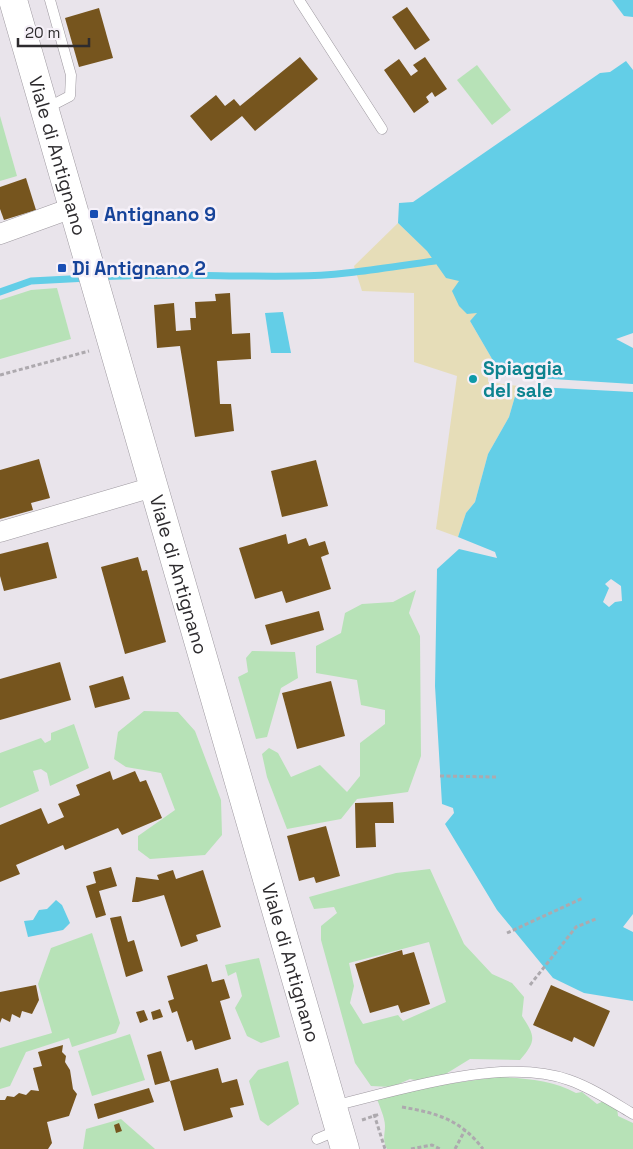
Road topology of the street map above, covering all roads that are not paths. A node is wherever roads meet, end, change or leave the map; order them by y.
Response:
1 (12, 0) edge
2 (50, 0) edge
3 (299, 0) edge
4 (44, 109) junction
5 (382, 129) dead end
6 (72, 208) junction
7 (0, 234) edge
8 (152, 487) junction
9 (0, 532) edge
10 (633, 1114) edge
11 (334, 1131) edge

1 - 4 main road, Viale di Antignano
2 - 4 lane
3 - 5 lane
4 - 6 main road, Viale di Antignano
6 - 7 street
6 - 8 main road, Viale di Antignano
8 - 9 street
8 - 11 main road, Viale di Antignano
10 - 11 lane

